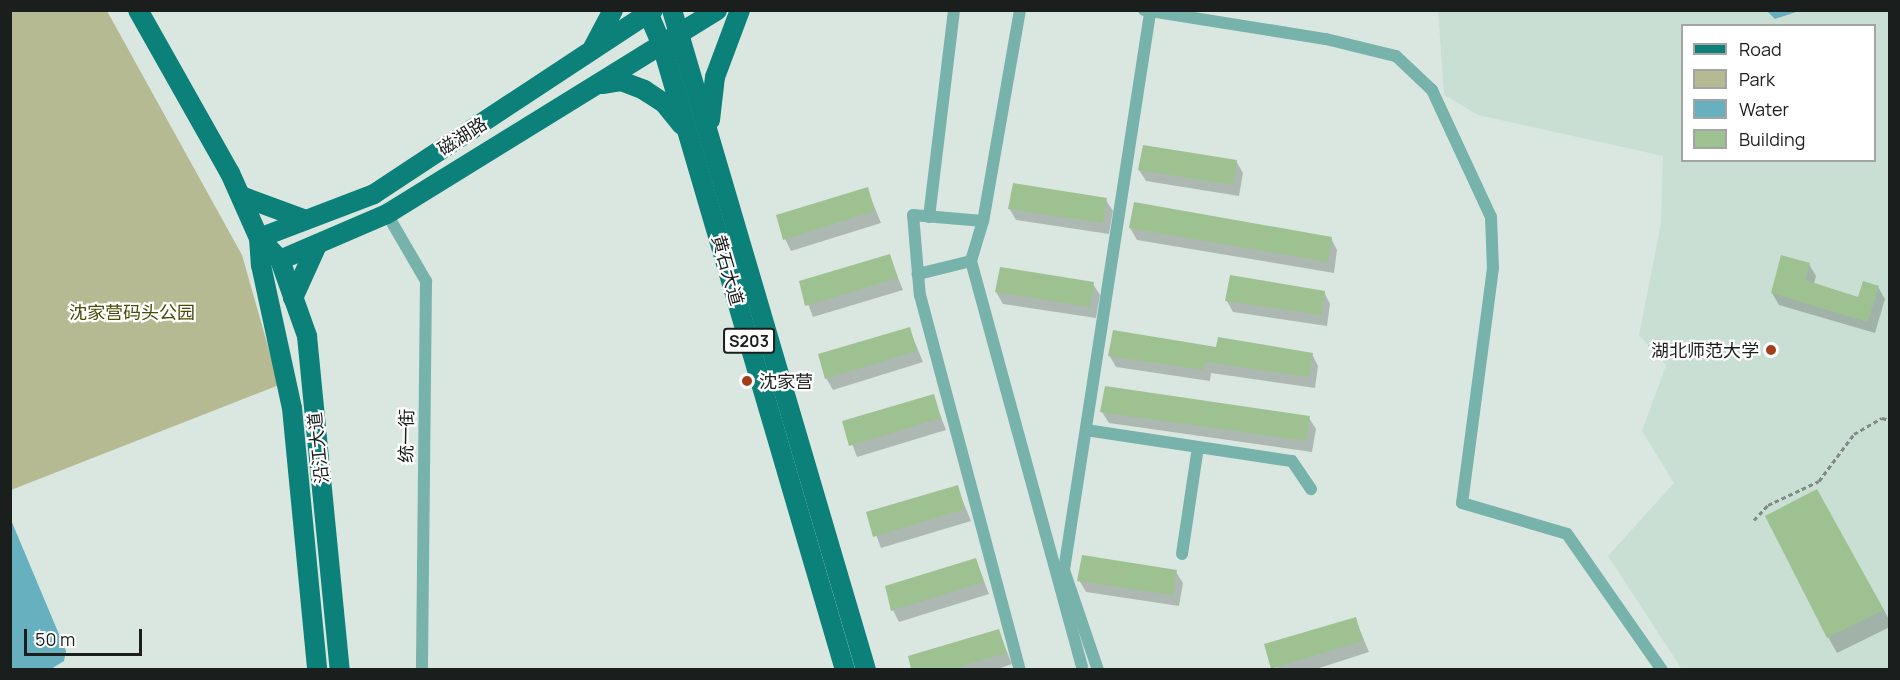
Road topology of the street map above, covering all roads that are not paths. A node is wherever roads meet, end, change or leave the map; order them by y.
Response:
1 (138, 10) edge
2 (613, 10) edge
3 (672, 10) edge
4 (717, 10) edge
5 (740, 10) edge
6 (954, 10) edge
7 (1020, 10) edge
8 (650, 11) edge
9 (1147, 12) edge
10 (681, 33) junction
11 (662, 45) junction
12 (592, 51) junction
13 (597, 86) junction
14 (709, 129) junction
15 (688, 134) junction
16 (241, 196) junction
17 (387, 214) junction
18 (929, 217) junction
19 (306, 220) junction
20 (983, 221) junction
21 (260, 238) junction
22 (316, 245) junction
23 (280, 260) junction
24 (971, 261) junction
25 (918, 274) junction
26 (293, 298) junction
27 (1086, 430) junction
28 (1198, 447) junction
29 (1311, 489) dead end
30 (1182, 554) dead end
31 (1082, 666) dead end
32 (317, 669) edge
33 (340, 669) edge
34 (422, 669) edge
35 (845, 669) edge
36 (866, 669) edge
37 (1020, 669) edge
38 (1098, 669) edge
39 (1662, 669) edge

1 - 16 main road, 沿江大道
2 - 12 main road
3 - 10 main road, 黄石大道 / S203
4 - 10 main road
5 - 14 main road
6 - 18 street
7 - 20 street
8 - 11 main road, 黄石大道 / S203
8 - 12 main road, 磁湖路
9 - 27 street
9 - 39 street
10 - 11 main road, 磁湖路
10 - 14 main road, 黄石大道 / S203
11 - 13 main road, 磁湖路
11 - 15 main road, 黄石大道 / S203
12 - 19 main road, 磁湖路
13 - 15 main road
13 - 17 main road, 磁湖路
14 - 36 main road, 黄石大道 / S203
15 - 35 main road, 黄石大道 / S203
16 - 19 main road
16 - 21 main road, 沿江大道
17 - 22 main road, 磁湖路
17 - 34 street, 统一街
18 - 20 street
18 - 25 street
19 - 21 main road, 磁湖路
20 - 24 street
21 - 23 main road, 沿江大道
21 - 32 main road, 沿江大道
22 - 23 main road, 磁湖路
22 - 26 main road
23 - 26 main road, 沿江大道
24 - 25 street
24 - 31 street
25 - 37 street
26 - 33 main road, 沿江大道
27 - 28 street
27 - 38 street
28 - 29 street
28 - 30 street

